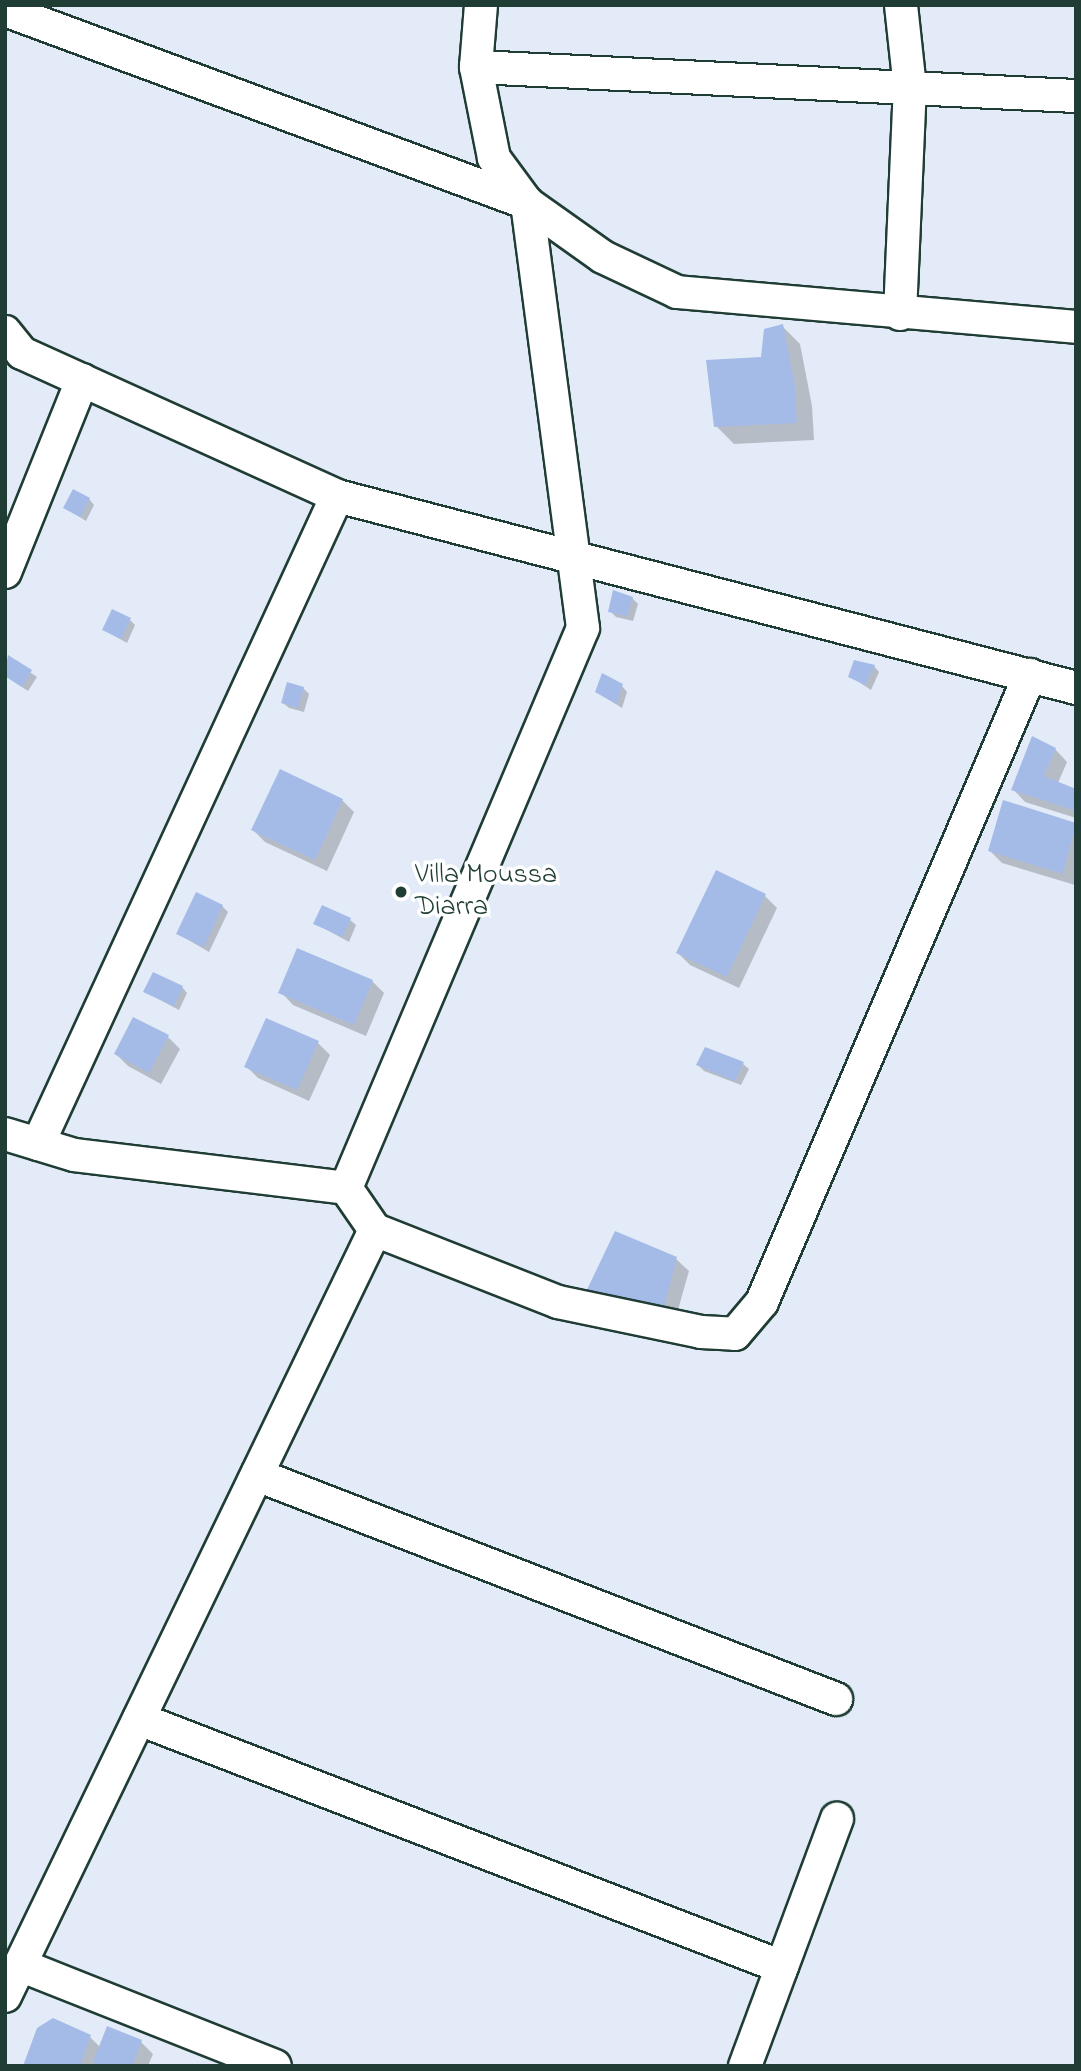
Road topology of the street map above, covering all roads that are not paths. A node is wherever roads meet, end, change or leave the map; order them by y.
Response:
1 (481, 5) edge
2 (901, 5) edge
3 (5, 10) edge
4 (476, 68) junction
5 (910, 88) junction
6 (1076, 96) edge
7 (527, 203) junction
8 (900, 314) junction
9 (1076, 327) edge
10 (5, 332) edge
11 (82, 380) junction
12 (337, 496) junction
13 (573, 557) junction
14 (5, 572) edge
15 (1030, 675) junction
16 (1076, 688) edge
17 (5, 1134) edge
18 (38, 1144) junction
19 (346, 1188) junction
20 (375, 1230) junction
21 (257, 1475) junction
22 (836, 1699) dead end
23 (139, 1718) junction
24 (837, 1819) dead end
25 (20, 1965) junction
26 (782, 1967) junction
27 (5, 1996) edge
28 (275, 2066) edge
29 (745, 2066) edge

1 - 4 street
2 - 5 street
3 - 7 street
4 - 5 street
4 - 7 street
5 - 6 street
5 - 8 street
7 - 8 street
7 - 13 street
8 - 9 street
10 - 11 street
11 - 12 street
11 - 14 street
12 - 13 street
12 - 18 street
13 - 15 street
13 - 19 street
15 - 16 street
15 - 20 street
17 - 18 street
18 - 19 street
19 - 20 street
20 - 21 street
21 - 22 street
21 - 23 street
23 - 25 street
23 - 26 street
24 - 26 street
25 - 27 street
25 - 28 street
26 - 29 street

